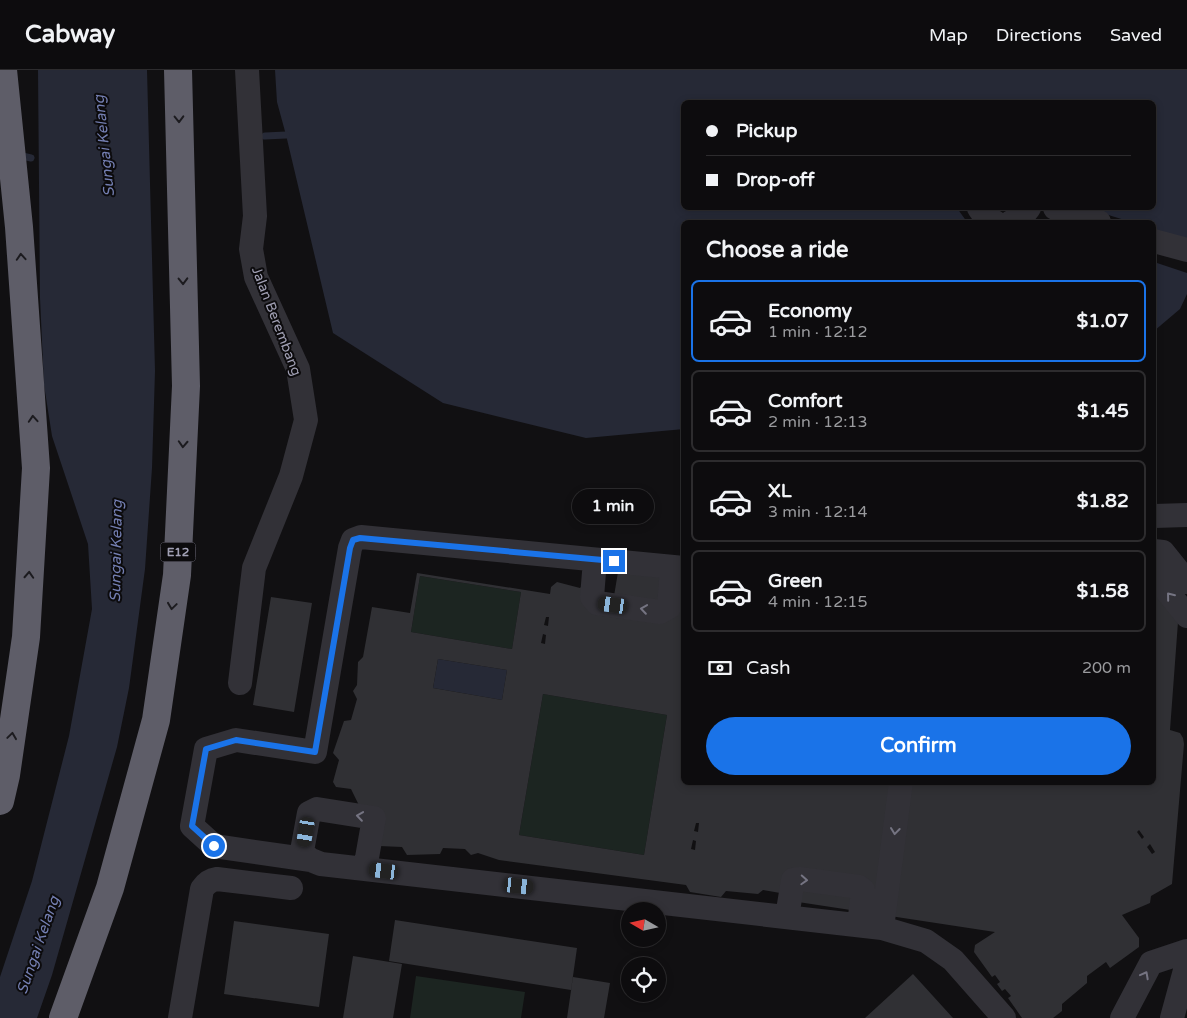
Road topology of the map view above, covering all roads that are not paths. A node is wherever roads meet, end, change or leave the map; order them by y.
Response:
1 (3, 70) edge
2 (178, 70) edge
3 (247, 70) edge
4 (980, 210) edge
5 (1027, 210) edge
6 (1061, 210) edge
7 (990, 220) edge
8 (1015, 220) edge
9 (1093, 220) edge
10 (1156, 242) edge
11 (1187, 250) edge
12 (1187, 515) edge
13 (1156, 516) edge
14 (1156, 552) edge
15 (595, 560) junction
16 (678, 567) edge
17 (1156, 578) edge
18 (1187, 582) edge
19 (1187, 616) edge
20 (240, 683) dead end
21 (901, 785) edge
22 (0, 801) edge
23 (311, 860) junction
24 (365, 869) junction
25 (291, 888) dead end
26 (788, 917) junction
27 (858, 925) junction
28 (882, 928) junction
29 (1187, 951) edge
30 (1187, 963) edge
31 (63, 1018) edge
32 (180, 1018) edge
33 (1004, 1018) edge
34 (1122, 1018) edge
35 (1172, 1018) edge

22 -> 1 highway
2 -> 31 highway, E12
3 - 20 lane, Jalan Berembang
4 - 7 lane
5 - 8 lane
6 - 9 lane
10 - 11 lane
12 - 13 lane
14 - 18 lane
15 - 16 lane
16 -> 15 lane
15 - 23 lane
19 -> 17 lane
21 -> 28 lane
23 - 24 lane
24 -> 23 lane
24 - 26 lane
25 - 32 lane
26 - 27 lane
26 -> 27 lane
27 - 28 lane
28 - 33 lane
34 -> 29 lane
30 - 35 lane

